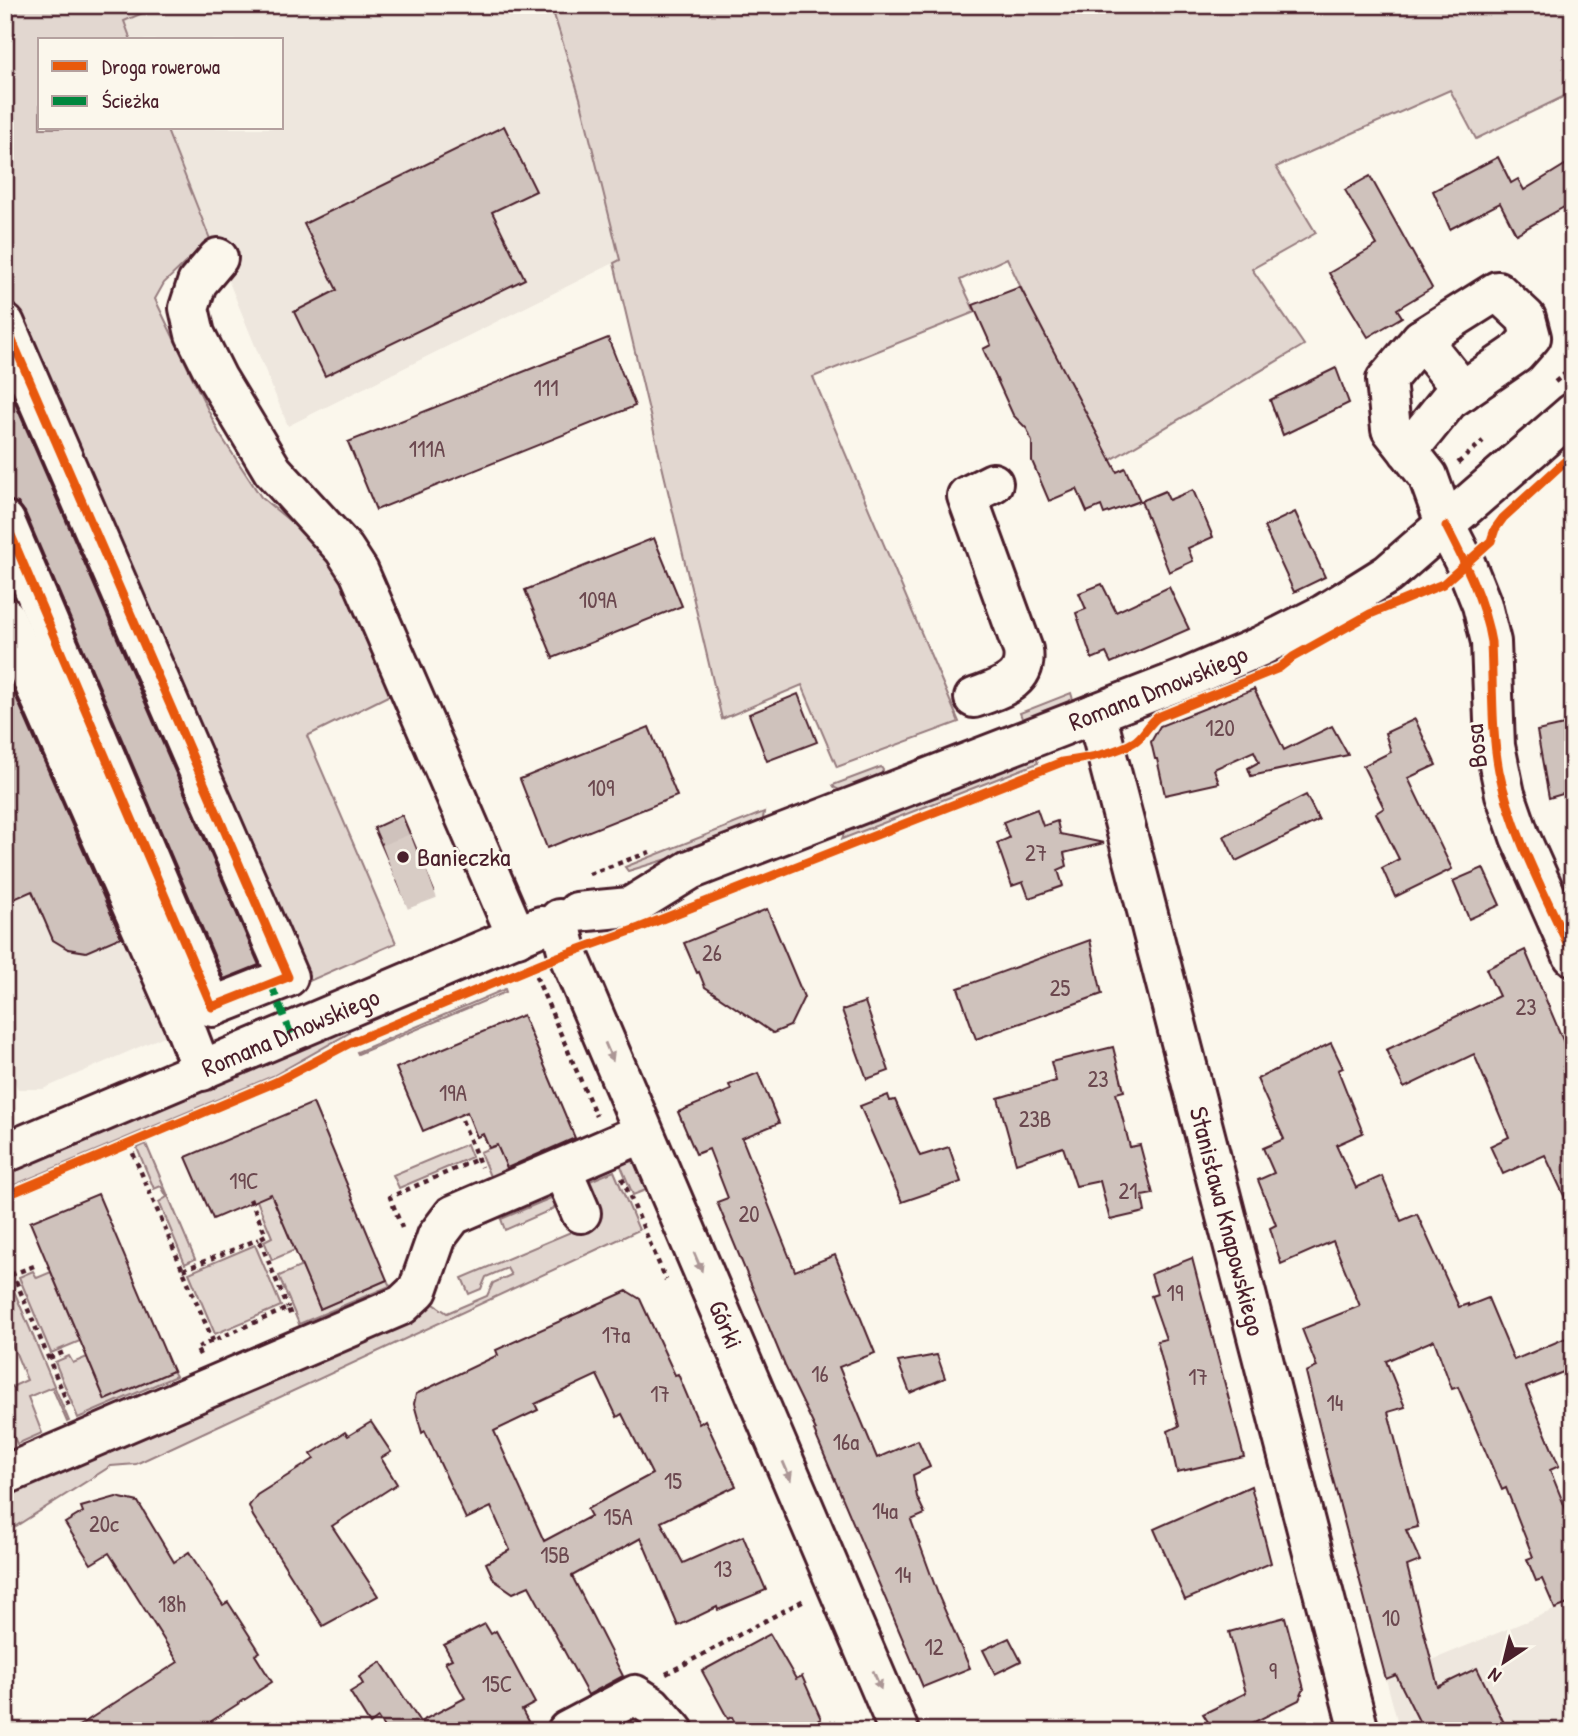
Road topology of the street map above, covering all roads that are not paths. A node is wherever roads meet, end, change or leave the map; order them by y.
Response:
1 (218, 258) dead end
2 (5, 324) edge
3 (1421, 339) junction
4 (1463, 391) junction
5 (1573, 413) edge
6 (1408, 451) junction
7 (993, 483) dead end
8 (5, 521) edge
9 (1446, 526) junction
10 (5, 617) edge
11 (974, 698) dead end
12 (1096, 713) junction
13 (568, 915) junction
14 (517, 937) junction
15 (1573, 956) edge
16 (271, 984) junction
17 (291, 1034) junction
18 (202, 1071) junction
19 (643, 1133) junction
20 (5, 1153) edge
21 (562, 1170) junction
22 (581, 1213) dead end
23 (5, 1475) edge
24 (566, 1731) edge
25 (674, 1731) edge
26 (898, 1731) edge
27 (1359, 1731) edge

1 - 14 street
2 - 16 street
3 - 4 street
3 - 4 street, Bosa
3 - 6 street, Bosa
4 - 6 street
5 - 9 street, Romana Dmowskiego
6 - 9 street, Bosa
7 - 11 street
8 - 16 street
9 - 12 street, Romana Dmowskiego
9 - 15 street, Bosa
10 - 18 street
12 - 13 street, Romana Dmowskiego
12 - 27 street, Stanisława Knapowskiego
13 - 14 street, Romana Dmowskiego
13 -> 19 street, Górki
14 - 17 street, Romana Dmowskiego
16 - 17 street
17 - 18 street, Romana Dmowskiego
18 - 20 street, Romana Dmowskiego
19 - 21 street
19 -> 26 street, Górki
21 - 22 street
21 - 23 street
24 - 25 street

